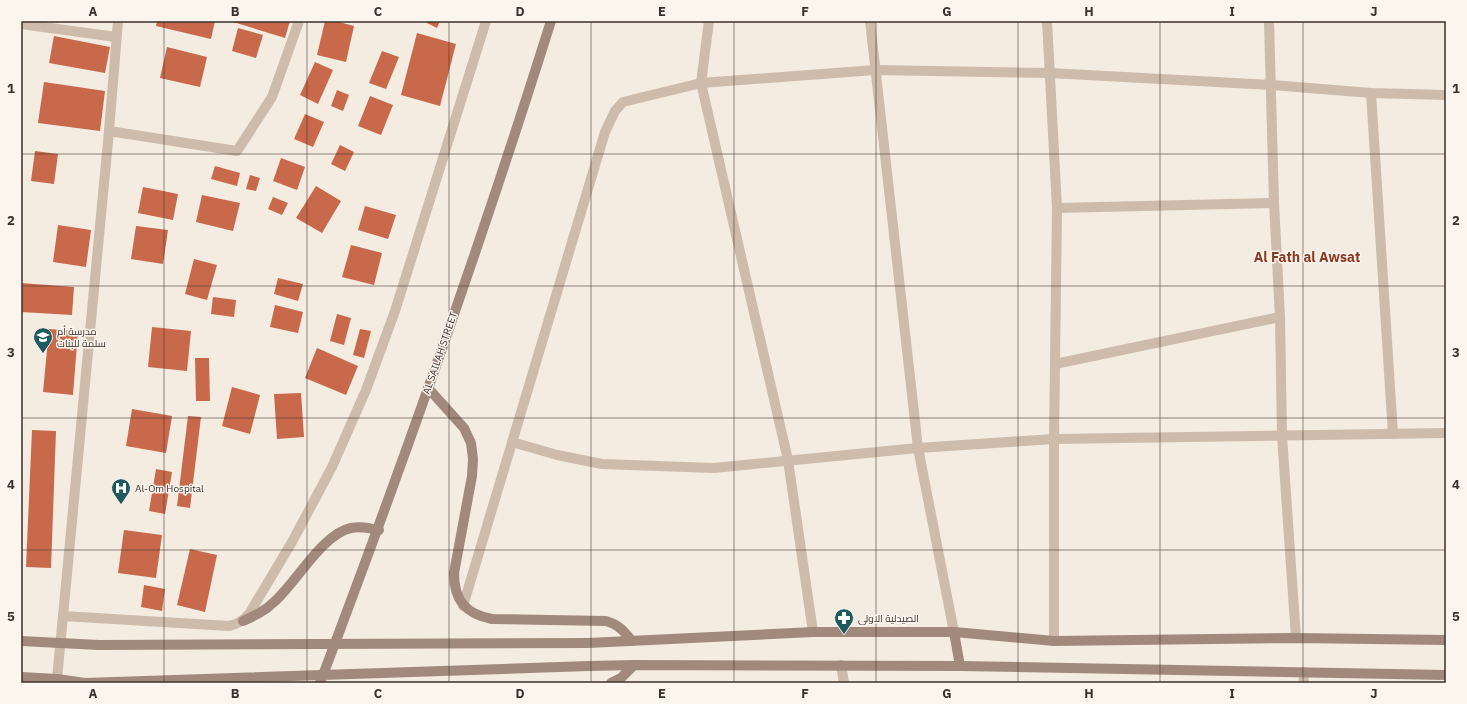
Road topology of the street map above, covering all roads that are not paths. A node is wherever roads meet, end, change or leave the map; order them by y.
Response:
1 (118, 21) edge
2 (299, 21) edge
3 (486, 21) edge
4 (551, 21) edge
5 (709, 21) edge
6 (870, 21) edge
7 (1047, 21) edge
8 (1269, 21) edge
9 (21, 24) edge
10 (116, 37) junction
11 (875, 70) junction
12 (1050, 73) junction
13 (701, 83) junction
14 (1272, 85) junction
15 (1371, 93) junction
16 (1446, 95) edge
17 (109, 131) junction
18 (1274, 203) junction
19 (1057, 208) junction
20 (1280, 317) junction
21 (1056, 364) junction
22 (428, 388) junction
23 (1446, 433) edge
24 (1393, 434) junction
25 (1282, 436) junction
26 (1054, 439) junction
27 (512, 442) junction
28 (918, 448) junction
29 (788, 460) junction
30 (379, 530) junction
31 (463, 606) junction
32 (63, 616) junction
33 (242, 621) junction
34 (813, 632) junction
35 (954, 632) junction
36 (1296, 638) junction
37 (1446, 640) edge
38 (21, 641) edge
39 (632, 641) junction
40 (1054, 641) junction
41 (61, 643) junction
42 (634, 665) junction
43 (840, 665) junction
44 (960, 666) junction
45 (1303, 672) junction
46 (1446, 675) edge
47 (21, 677) edge
48 (60, 681) edge
49 (85, 683) edge
50 (320, 683) edge
51 (611, 683) edge
52 (844, 683) edge
53 (1304, 683) edge

1 - 10 street
2 - 17 street
3 - 33 street
4 - 22 street, AL SAILAH STREET
5 - 13 street
6 - 11 street
7 - 12 street
8 - 14 street
9 - 10 street
10 - 17 street
11 - 12 street
11 - 13 street
11 - 28 street
12 - 14 street
12 - 19 street
13 - 27 street
13 - 29 street
14 - 15 street
14 - 18 street
15 - 16 street
15 - 24 street
17 - 32 street
18 - 19 street
18 - 20 street
19 - 21 street
20 - 21 street
20 - 25 street
21 - 26 street
22 - 30 street, AL SAILAH STREET
22 - 31 street
23 - 24 street
24 - 25 street
25 - 26 street
25 - 36 street
26 - 28 street
26 - 40 street
27 - 29 street
27 - 31 street
28 - 29 street
28 - 35 street
29 - 34 street
30 - 33 street
30 - 50 street, AL SAILAH STREET
31 - 39 street
32 - 33 street
32 - 41 street
34 - 35 street
34 - 39 street
35 - 40 street
35 - 44 street
36 - 37 street
36 - 40 street
38 - 41 street
39 - 41 street, bridge
41 - 48 street
42 - 43 street
42 - 49 street, bridge
42 - 51 street
43 - 44 street
43 - 52 street
44 - 45 street
45 - 46 street
45 - 53 street
47 - 48 street
48 - 49 street

